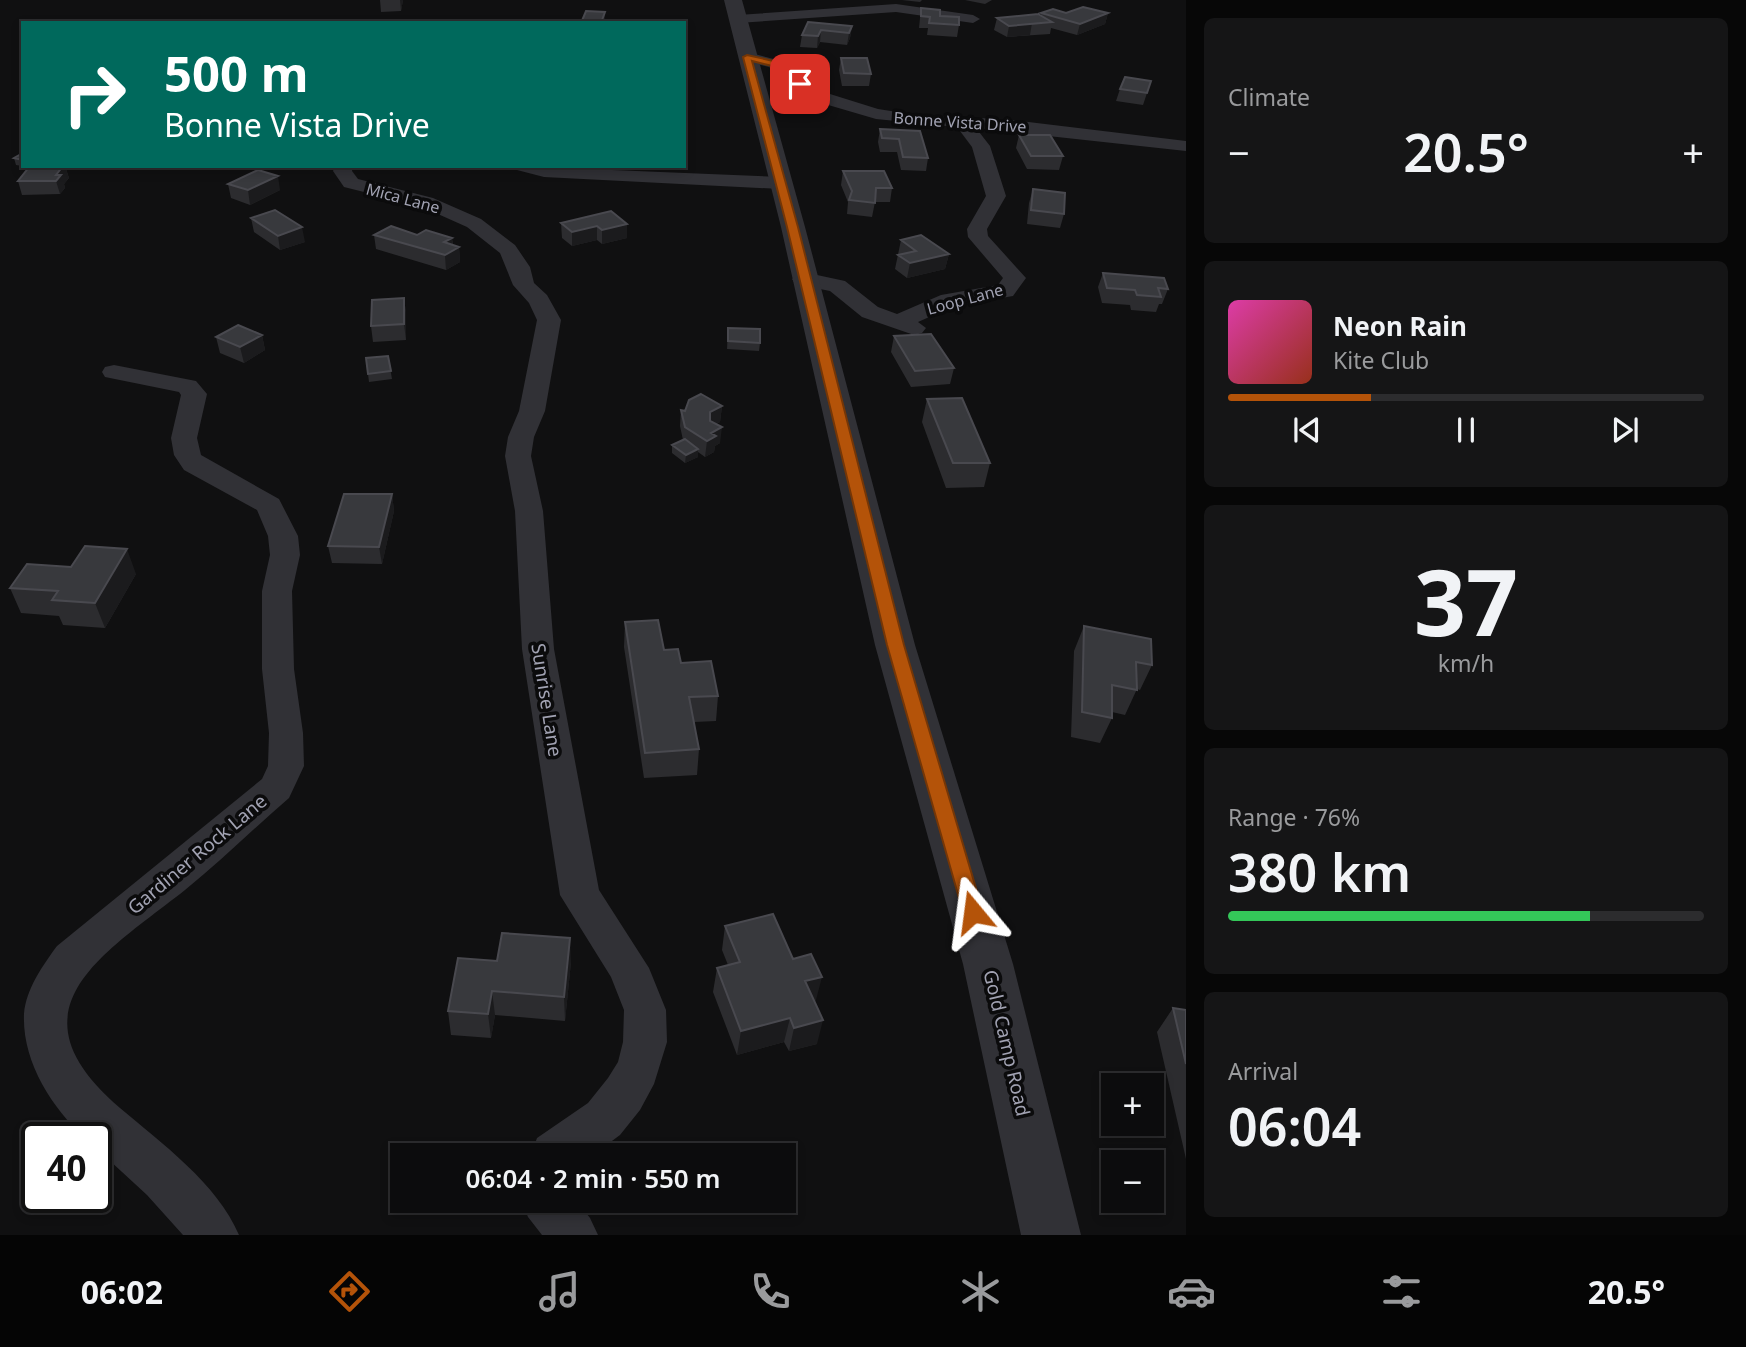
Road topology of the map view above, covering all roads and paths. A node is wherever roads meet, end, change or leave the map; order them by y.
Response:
1 (735, 10) edge
2 (973, 19) dead end
3 (747, 57) junction
4 (962, 122) junction
5 (1186, 146) edge
6 (343, 168) edge
7 (532, 168) edge
8 (780, 183) junction
9 (474, 223) joint
10 (803, 279) junction
11 (896, 323) junction
12 (926, 331) edge
13 (114, 372) dead end
14 (571, 1143) edge
15 (555, 1213) edge
16 (214, 1235) edge
17 (573, 1235) edge
18 (1051, 1235) edge

1 - 2 street
1 - 3 street, Gold Camp Road
3 - 4 street, Bonne Vista Drive
3 - 8 street, Gold Camp Road
4 - 5 street, Bonne Vista Drive
4 - 11 street, Loop Lane
6 - 9 street, Mica Lane
7 - 8 street
8 - 10 street, Gold Camp Road
9 - 14 street, Sunrise Lane
10 - 11 street
10 - 18 street, Gold Camp Road
11 - 12 street
13 - 16 street, Gardiner Rock Lane
15 - 17 street

